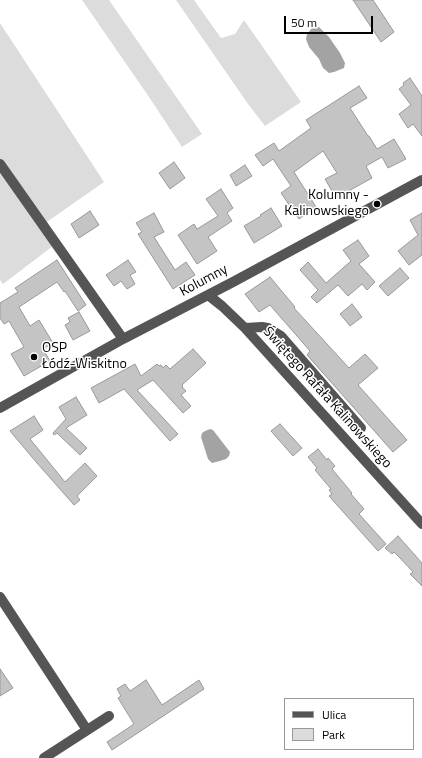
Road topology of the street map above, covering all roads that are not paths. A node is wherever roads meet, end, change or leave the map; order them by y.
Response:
1 (0, 164) edge
2 (422, 180) edge
3 (208, 296) junction
4 (245, 328) junction
5 (123, 339) junction
6 (0, 408) edge
7 (361, 428) dead end
8 (422, 524) edge
9 (0, 597) edge
10 (109, 716) dead end
11 (87, 730) junction
12 (44, 758) edge

1 - 5 street
2 - 3 street, Kolumny
3 - 4 street, Świętego Rafała Kalinowskiego
3 - 5 street, Kolumny
4 - 7 street
4 - 8 street, Świętego Rafała Kalinowskiego
5 - 6 street, Kolumny
9 - 11 street
10 - 11 street
11 - 12 street

